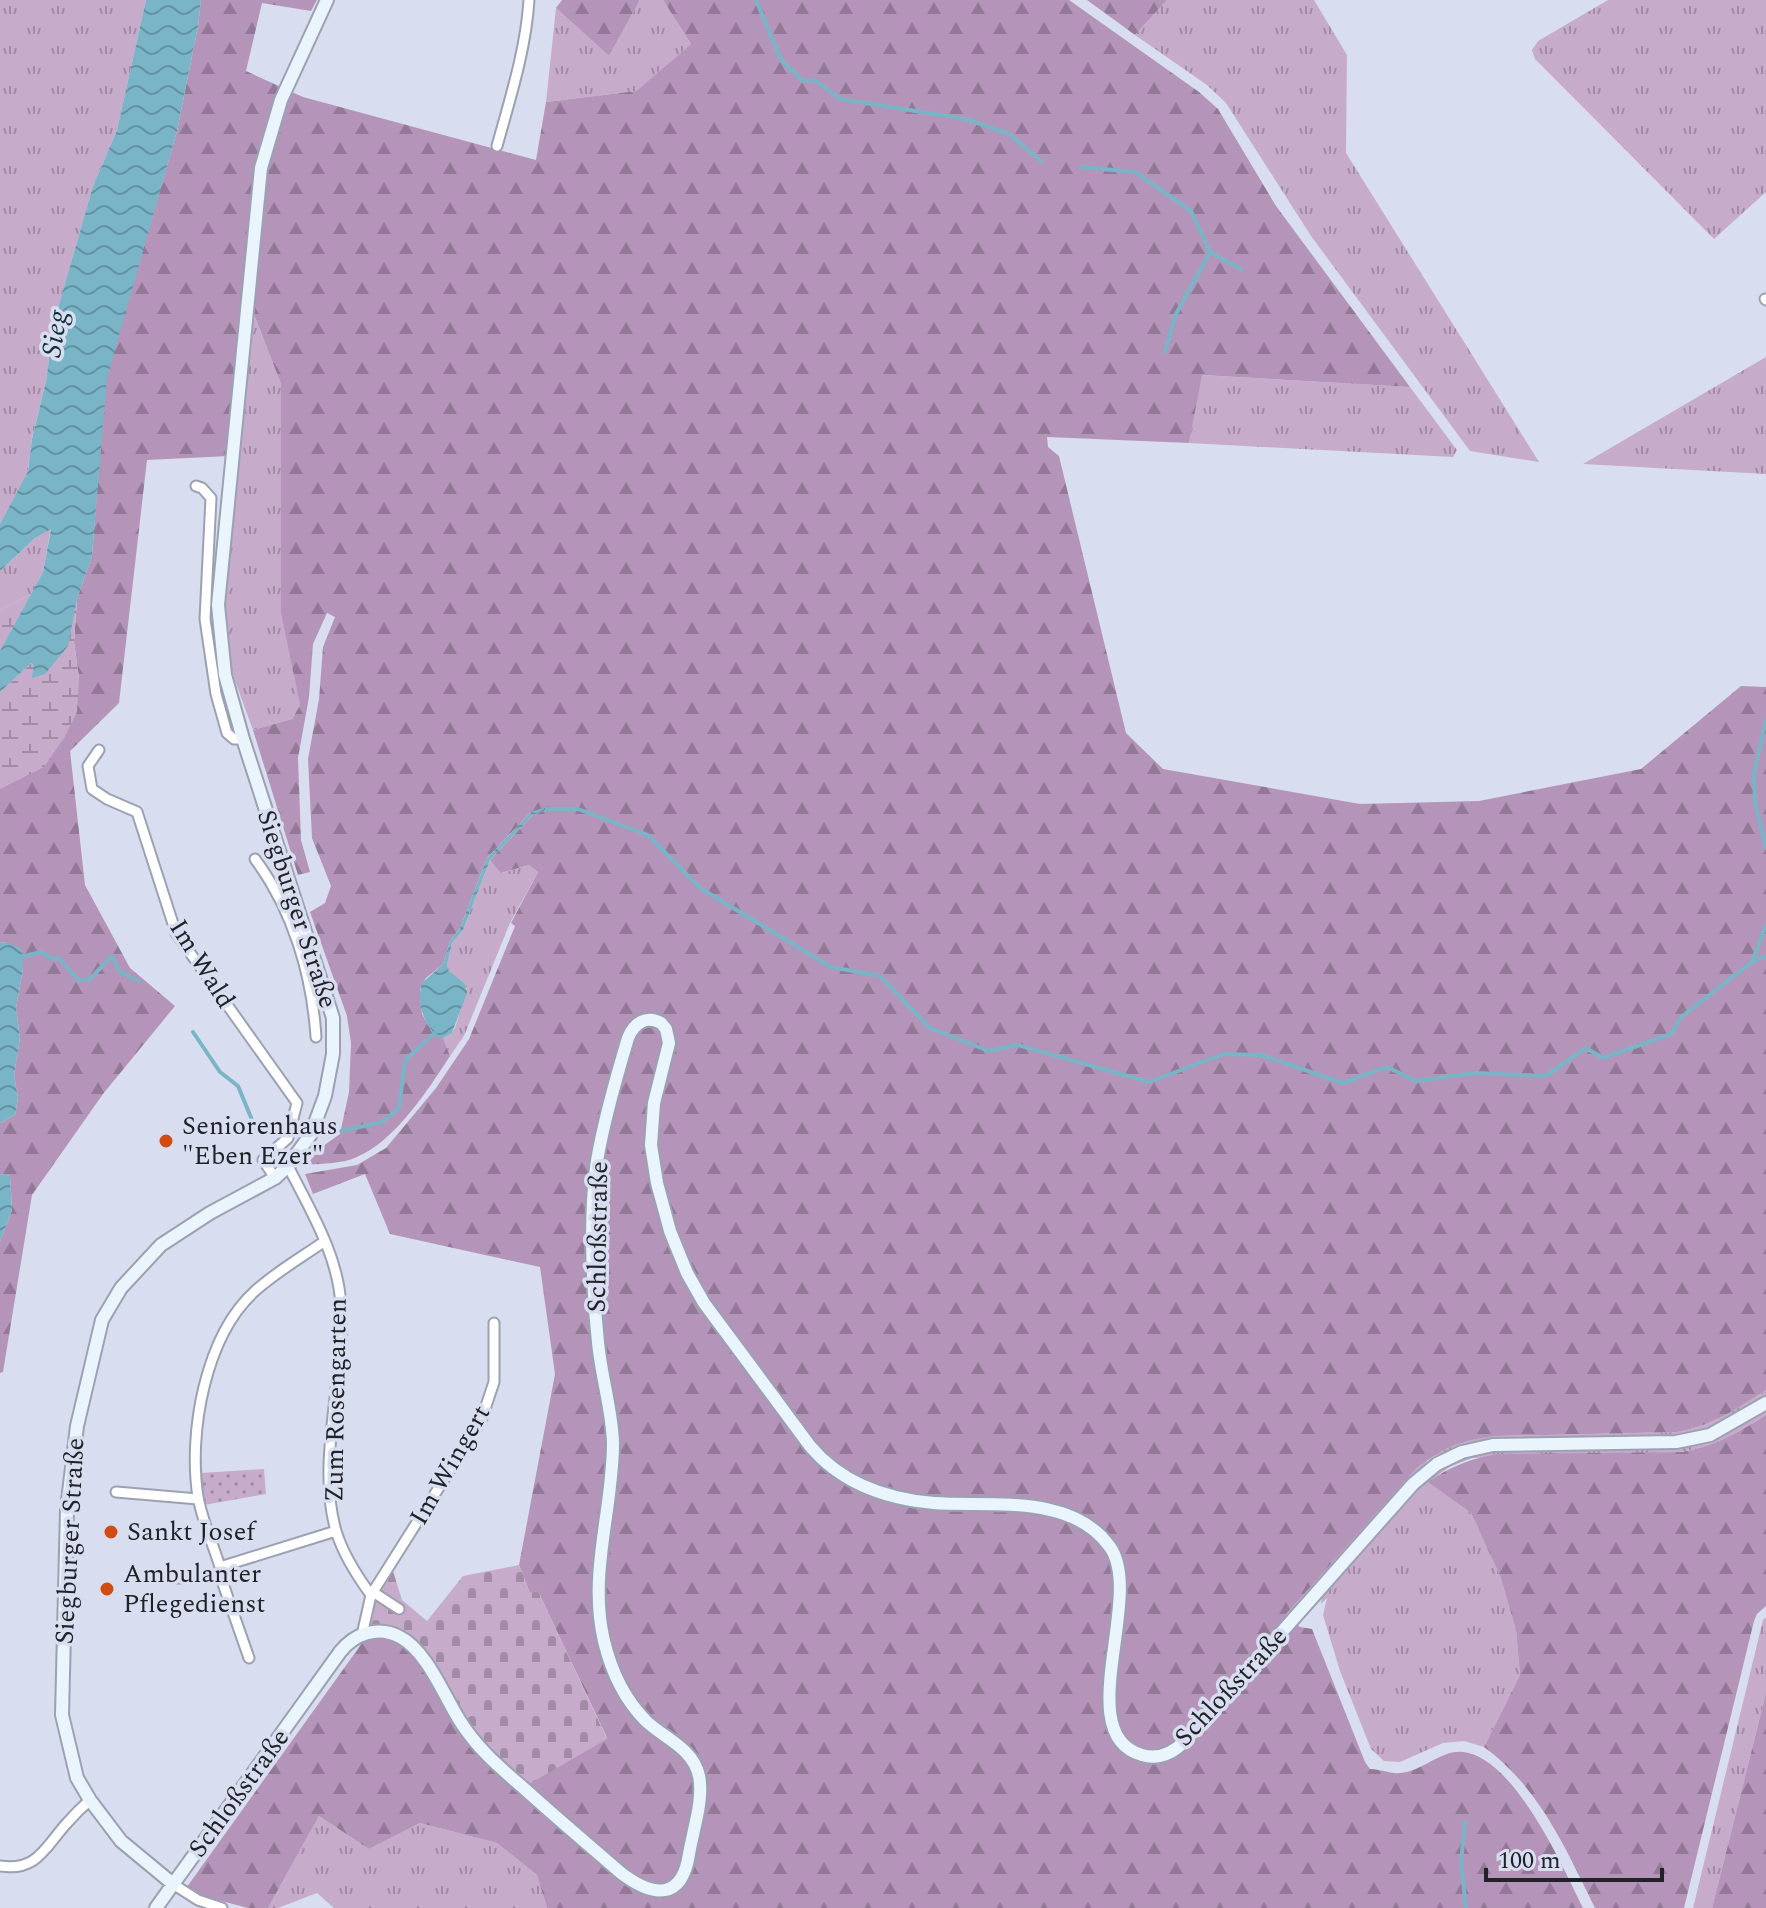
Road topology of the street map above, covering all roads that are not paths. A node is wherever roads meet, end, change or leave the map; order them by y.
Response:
1 (327, 0) edge
2 (529, 0) edge
3 (497, 146) dead end
4 (196, 486) dead end
5 (243, 739) junction
6 (99, 750) dead end
7 (255, 859) dead end
8 (294, 897) junction
9 (286, 909) junction
10 (316, 1037) dead end
11 (288, 1166) junction
12 (275, 1178) junction
13 (325, 1241) junction
14 (494, 1323) dead end
15 (1766, 1403) edge
16 (116, 1492) dead end
17 (198, 1499) junction
18 (336, 1531) junction
19 (220, 1567) junction
20 (168, 1578) dead end
21 (221, 1578) junction
22 (372, 1594) junction
23 (399, 1609) dead end
24 (362, 1635) junction
25 (249, 1658) dead end
26 (90, 1800) junction
27 (0, 1866) edge
28 (173, 1884) junction
29 (195, 1904) edge
30 (156, 1908) edge
31 (222, 1908) edge

1 - 5 main road, Siegburger Straße
2 - 3 street
4 - 5 street
5 - 8 main road, Siegburger Straße
6 - 12 street, Im Wald
7 - 9 street
8 - 9 street
8 - 11 main road, Siegburger Straße
9 - 10 street
11 - 12 main road, Siegburger Straße
11 - 13 street, Zum Rosengarten
12 - 26 main road, Siegburger Straße
13 - 17 street
13 - 18 street, Zum Rosengarten
14 - 22 street, Im Wingert
15 - 24 main road, Schloßstraße
16 - 17 street
17 - 19 street
18 - 19 street
18 - 22 street, Zum Rosengarten
19 - 21 street
20 - 21 street
21 - 25 street
22 - 23 street
22 - 24 street
24 - 28 main road, Schloßstraße
26 - 27 street
26 - 28 main road, Siegburger Straße
28 - 29 street
28 - 30 main road, Schloßstraße
29 - 31 street

